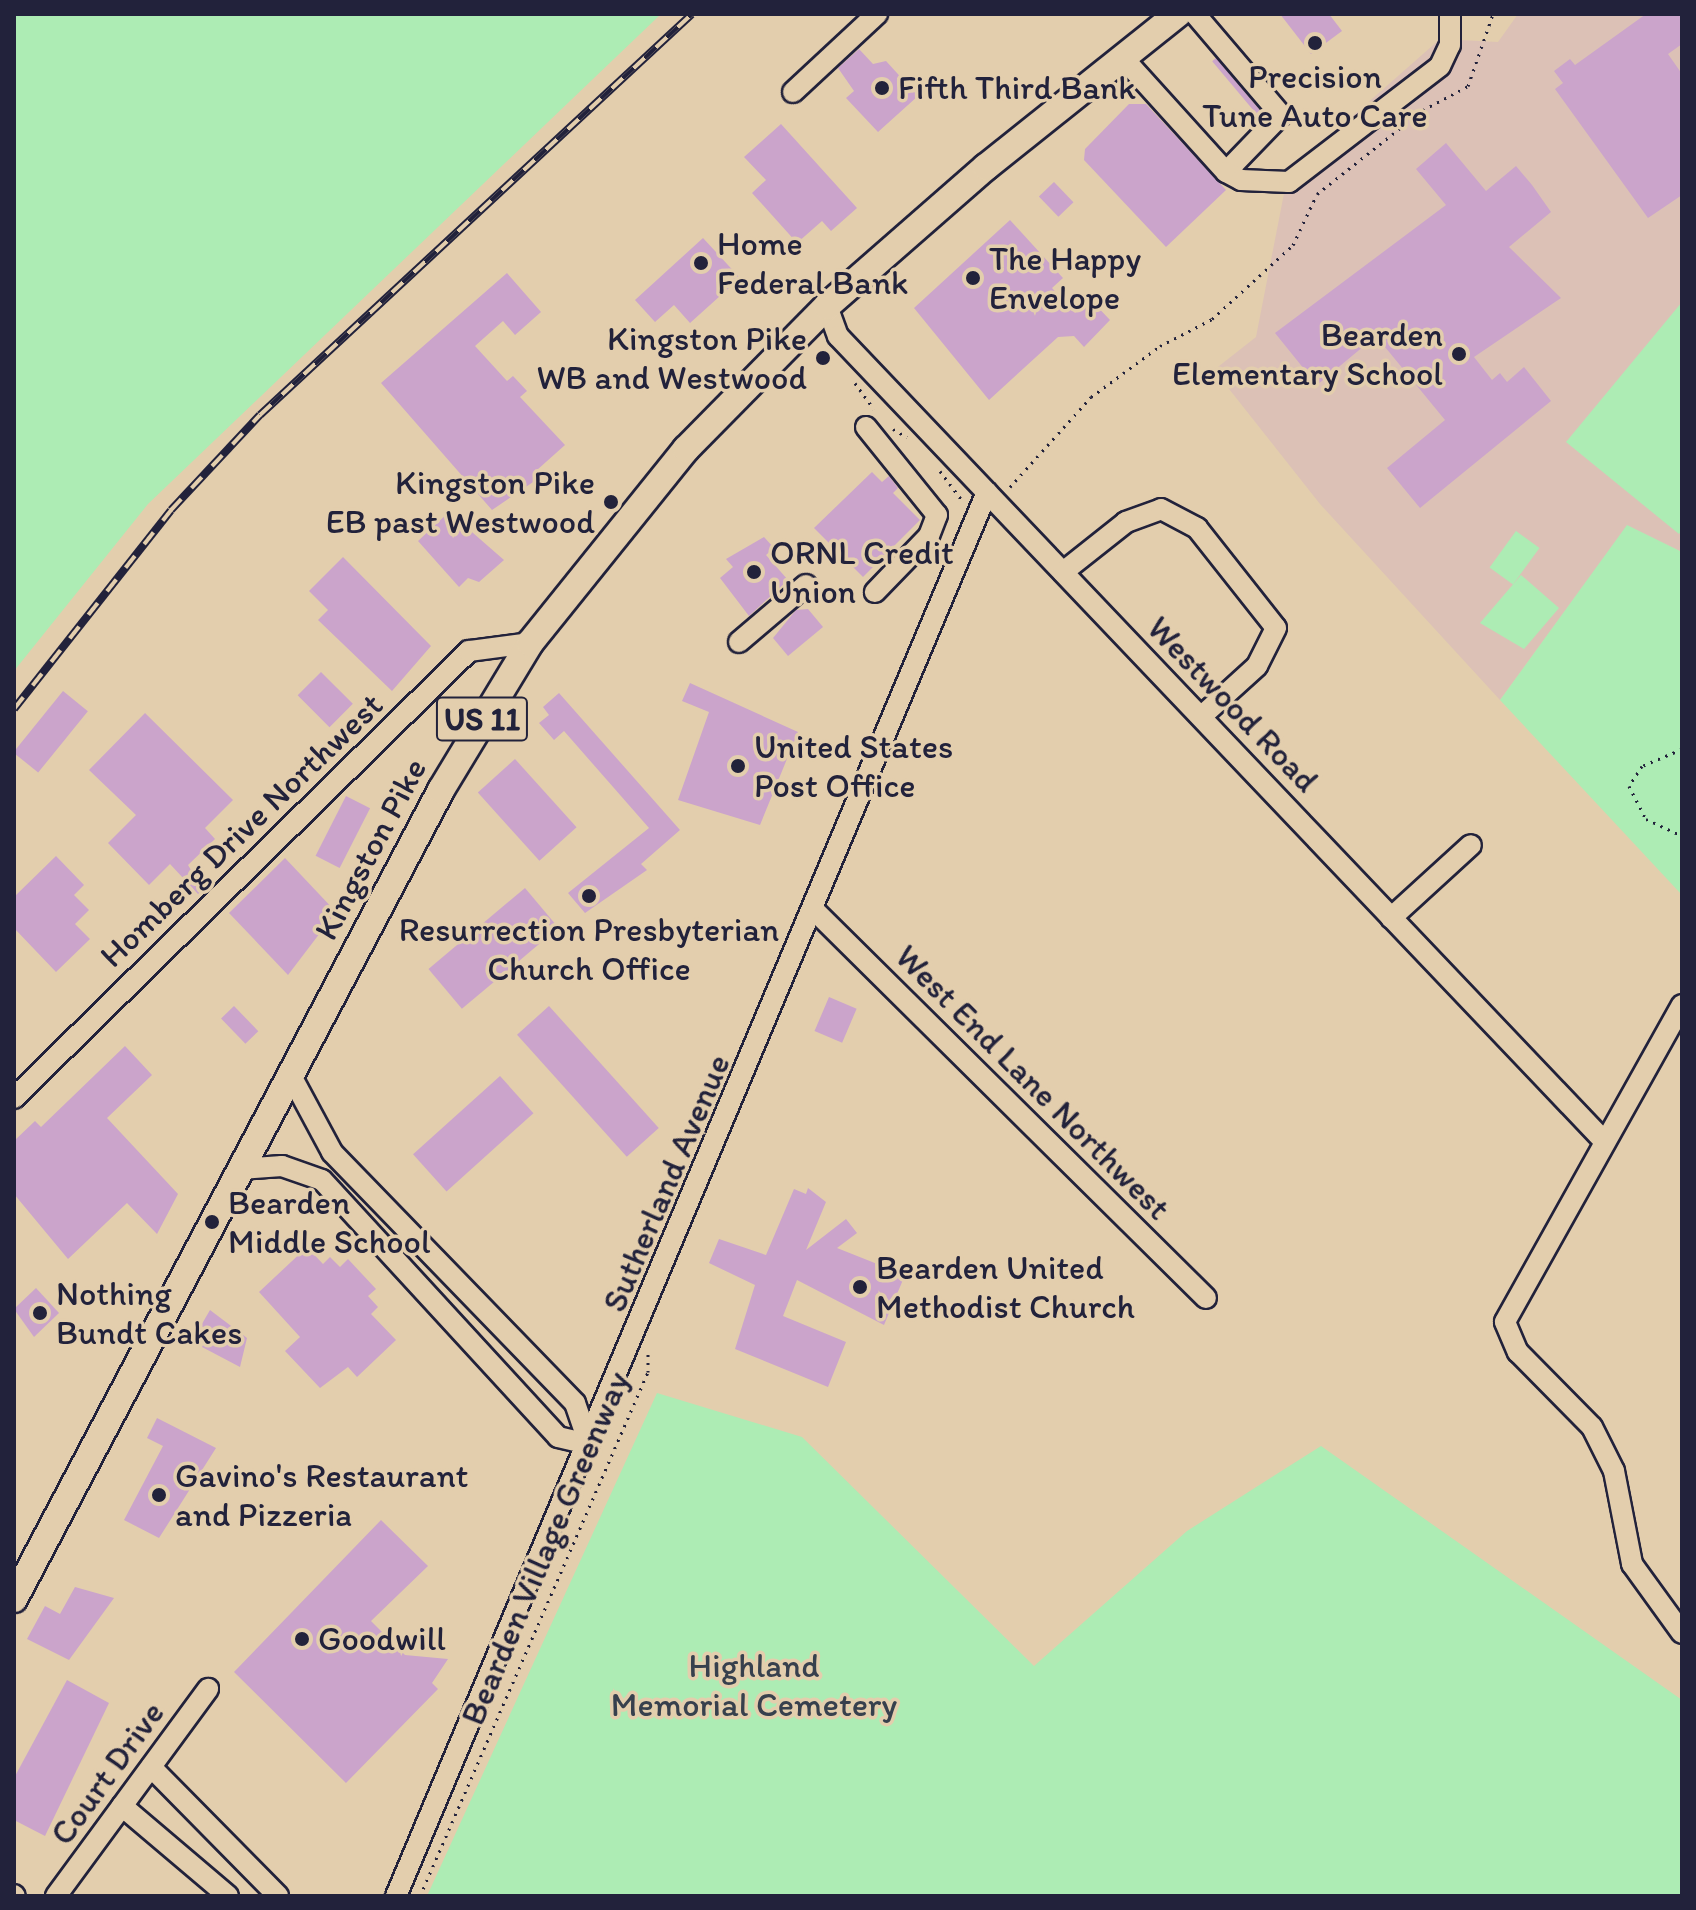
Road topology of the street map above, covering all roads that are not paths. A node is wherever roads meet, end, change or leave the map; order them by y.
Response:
1 (877, 14) edge
2 (1178, 14) edge
3 (1195, 14) edge
4 (1450, 14) edge
5 (1123, 58) junction
6 (793, 92) dead end
7 (1226, 172) junction
8 (827, 306) junction
9 (866, 427) dead end
10 (995, 499) junction
11 (1063, 572) junction
12 (806, 585) dead end
13 (875, 592) dead end
14 (739, 642) dead end
15 (530, 643) junction
16 (1204, 714) junction
17 (1471, 845) dead end
18 (815, 911) junction
19 (1391, 918) junction
20 (1682, 1005) edge
21 (290, 1074) junction
22 (14, 1098) edge
23 (1604, 1141) junction
24 (240, 1169) junction
25 (1206, 1298) dead end
26 (589, 1444) junction
27 (14, 1599) edge
28 (1680, 1626) edge
29 (208, 1689) dead end
30 (151, 1767) junction
31 (122, 1806) junction
32 (56, 1896) edge
33 (228, 1896) edge
34 (278, 1896) edge
35 (396, 1896) edge

1 - 6 street
2 - 5 main road, Kingston Pike / US 11
3 - 7 street
4 - 7 street
5 - 7 street
5 - 8 main road, Kingston Pike / US 11
8 - 10 street, Westwood Road
8 - 15 main road, Kingston Pike / US 11
9 - 13 street
10 - 11 street, Westwood Road
10 - 18 street, Sutherland Avenue
11 - 16 street, Westwood Road
11 - 16 street
12 - 14 street
15 - 21 main road, Kingston Pike / US 11
15 - 22 street, Homberg Drive Northwest
16 - 19 street, Westwood Road
17 - 19 street
18 - 25 street, West End Lane Northwest
18 - 26 street, Sutherland Avenue
19 - 23 street, Westwood Road
20 - 23 street
21 - 24 main road, Kingston Pike / US 11
21 - 26 street
23 - 28 street
24 - 26 street
24 - 27 main road, Kingston Pike / US 11
26 - 35 street, Sutherland Avenue
29 - 30 street, Court Drive
30 - 31 street, Court Drive
30 - 34 street
31 - 32 street, Court Drive
31 - 33 street

